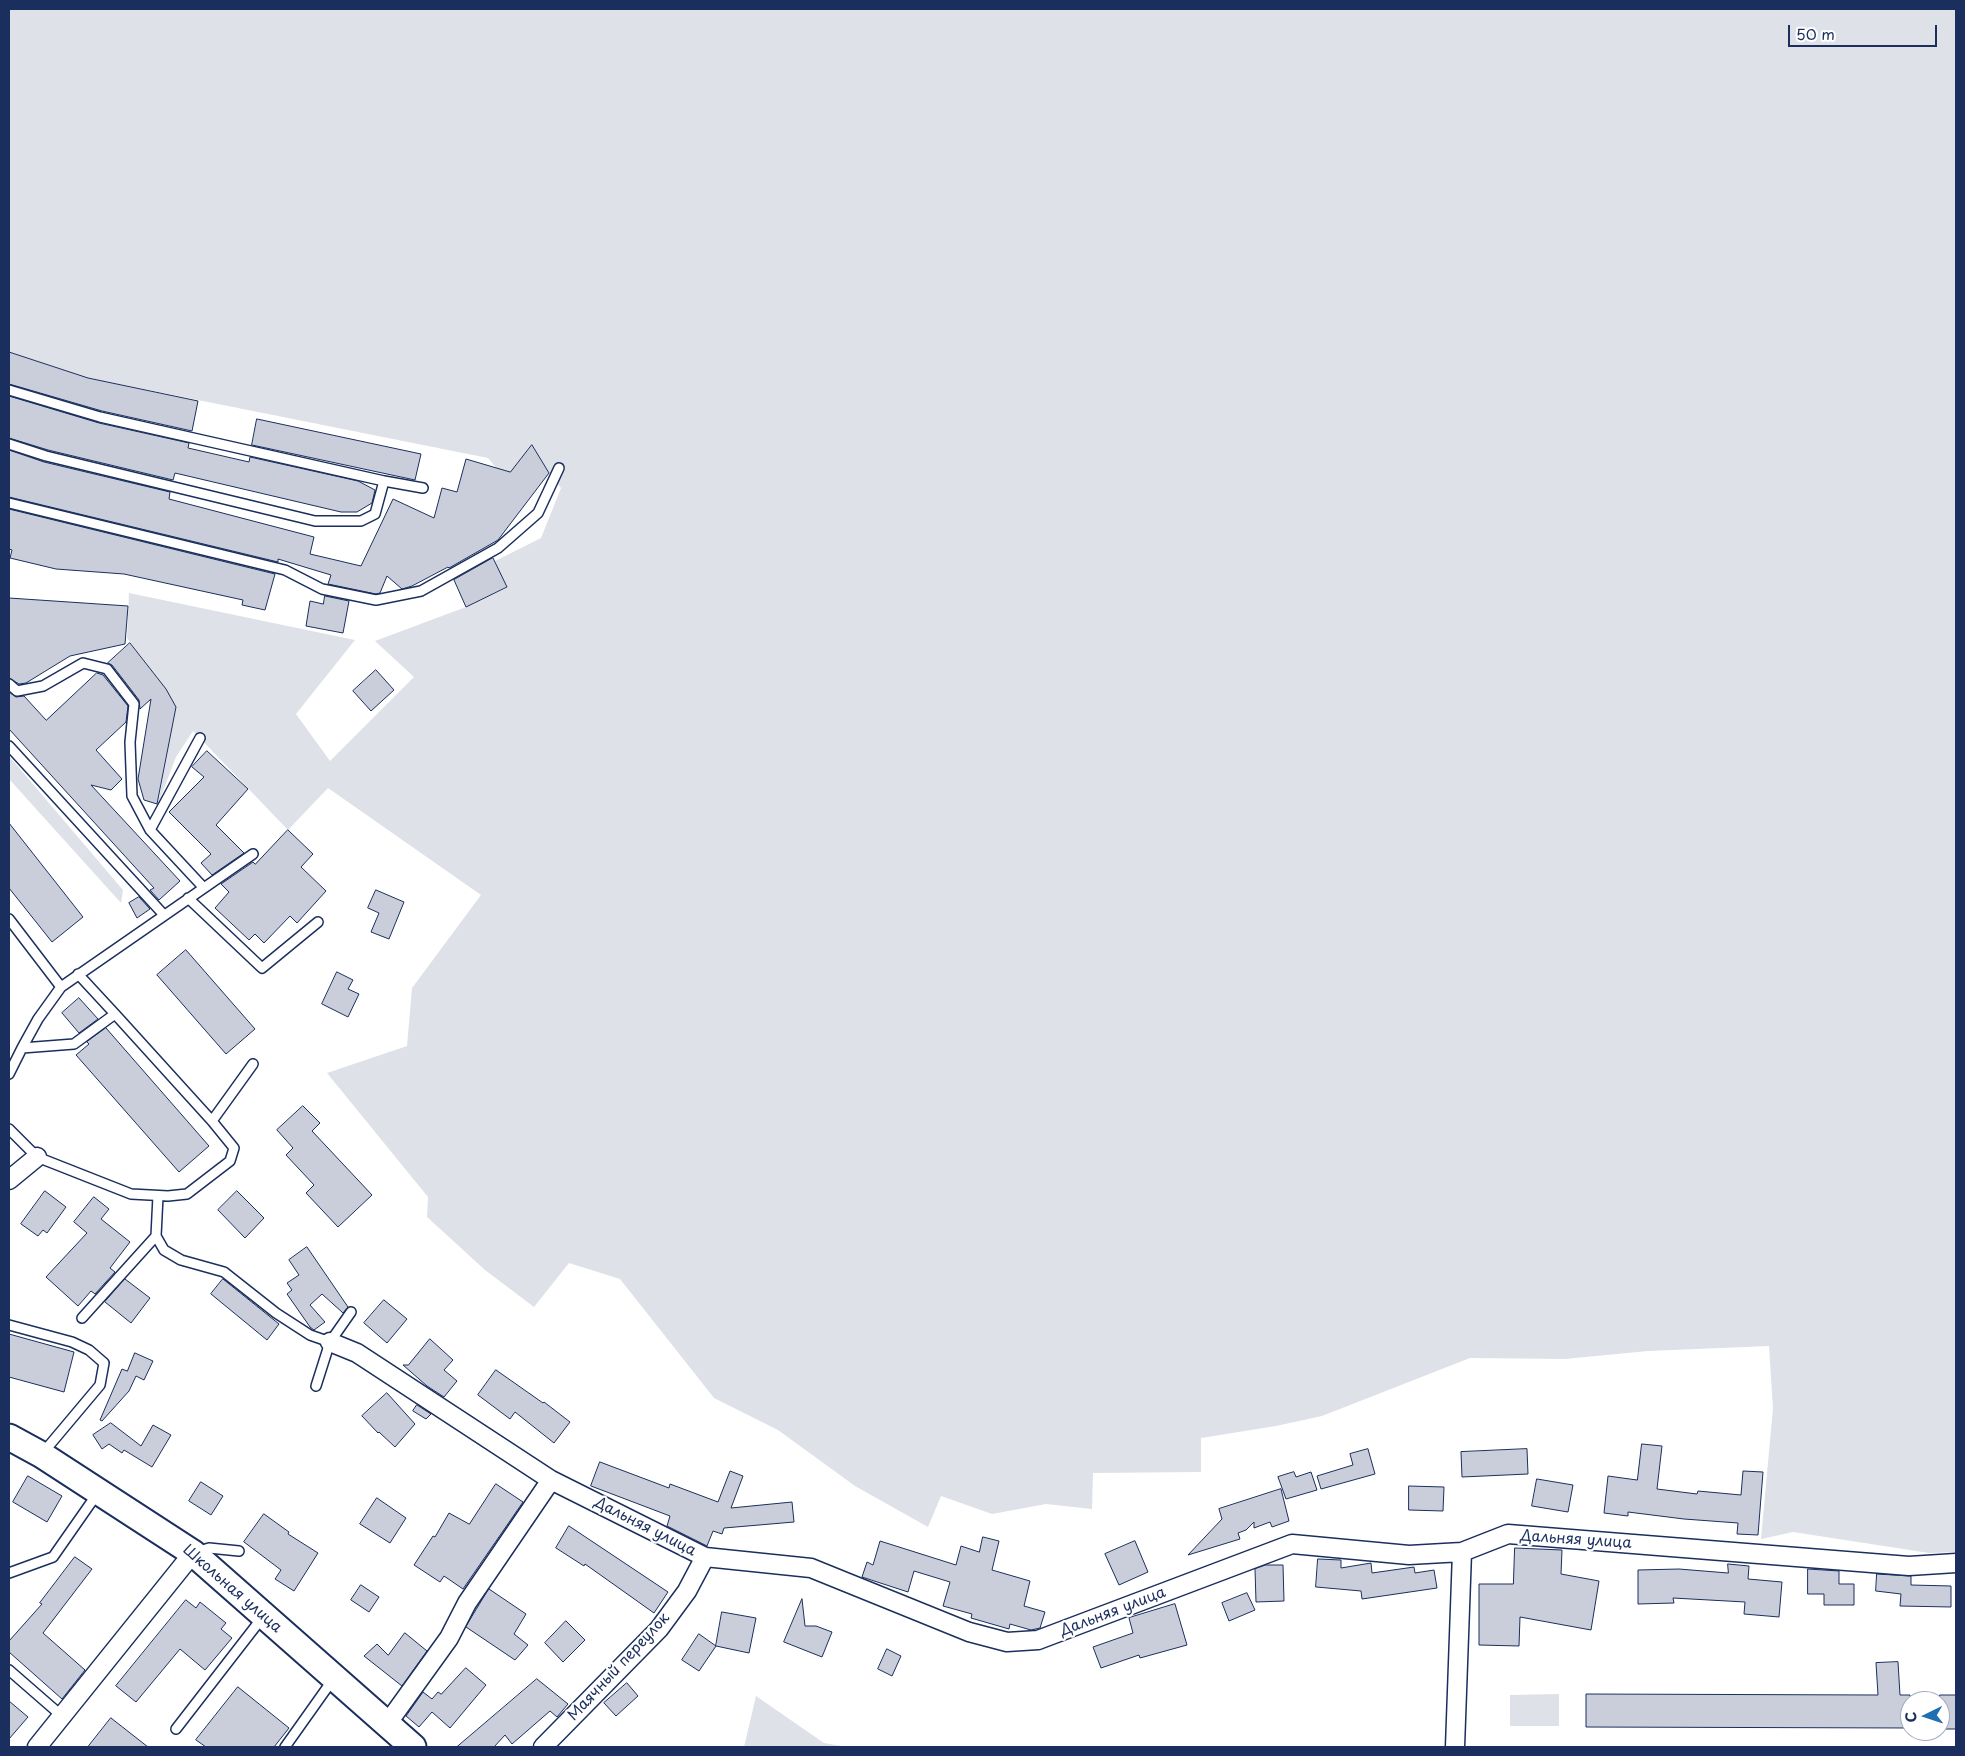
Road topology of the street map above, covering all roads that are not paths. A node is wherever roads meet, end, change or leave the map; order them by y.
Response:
1 (9, 390) edge
2 (9, 444) edge
3 (559, 468) dead end
4 (384, 481) junction
5 (423, 488) dead end
6 (9, 503) edge
7 (9, 684) edge
8 (200, 738) dead end
9 (9, 746) edge
10 (150, 830) junction
11 (253, 854) dead end
12 (203, 887) junction
13 (188, 898) junction
14 (164, 914) junction
15 (9, 919) edge
16 (318, 922) dead end
17 (78, 974) junction
18 (61, 986) junction
19 (115, 1014) junction
20 (22, 1048) junction
21 (253, 1064) dead end
22 (9, 1074) edge
23 (212, 1120) junction
24 (9, 1129) edge
25 (36, 1157) junction
26 (9, 1180) edge
27 (158, 1196) junction
28 (156, 1236) junction
29 (351, 1312) dead end
30 (82, 1318) dead end
31 (9, 1325) edge
32 (330, 1342) junction
33 (316, 1386) dead end
34 (9, 1437) edge
35 (42, 1455) junction
36 (551, 1480) junction
37 (99, 1492) junction
38 (239, 1550) dead end
39 (1462, 1552) junction
40 (194, 1553) junction
41 (705, 1557) junction
42 (1956, 1563) edge
43 (9, 1573) edge
44 (264, 1616) junction
45 (9, 1670) edge
46 (334, 1678) junction
47 (63, 1717) junction
48 (387, 1724) junction
49 (176, 1729) dead end
50 (37, 1747) edge
51 (285, 1747) edge
52 (413, 1747) edge
53 (543, 1747) edge
54 (1455, 1747) edge

1 - 4 lane
2 - 4 lane
3 - 6 lane
4 - 5 lane
7 - 10 lane
8 - 10 lane
9 - 14 lane
10 - 12 lane
11 - 12 lane
12 - 13 lane
13 - 14 lane
13 - 16 lane
14 - 17 lane
15 - 18 lane
17 - 18 lane
17 - 19 lane
18 - 20 lane
19 - 20 lane
19 - 23 lane
20 - 22 lane
21 - 23 lane
23 - 27 lane
24 - 25 lane
25 - 26 street
25 - 27 lane
27 - 28 lane
28 - 30 lane
28 - 32 lane
29 - 32 lane
31 - 35 lane
32 - 33 lane
32 - 36 street, Дальняя улица
34 - 35 street, Школьная улица
35 - 37 street, Школьная улица
36 - 41 street, Дальняя улица
36 - 48 street
37 - 40 street, Школьная улица
37 - 43 lane
38 - 40 lane
39 - 41 street, Дальняя улица
39 - 42 street, Дальняя улица
39 - 54 street
40 - 44 street, Школьная улица
40 - 47 street
41 - 53 street, Маячный переулок
44 - 46 street, Школьная улица
44 - 49 lane
45 - 47 lane
46 - 48 street, Школьная улица
46 - 51 lane
47 - 50 street
48 - 52 street, Школьная улица

